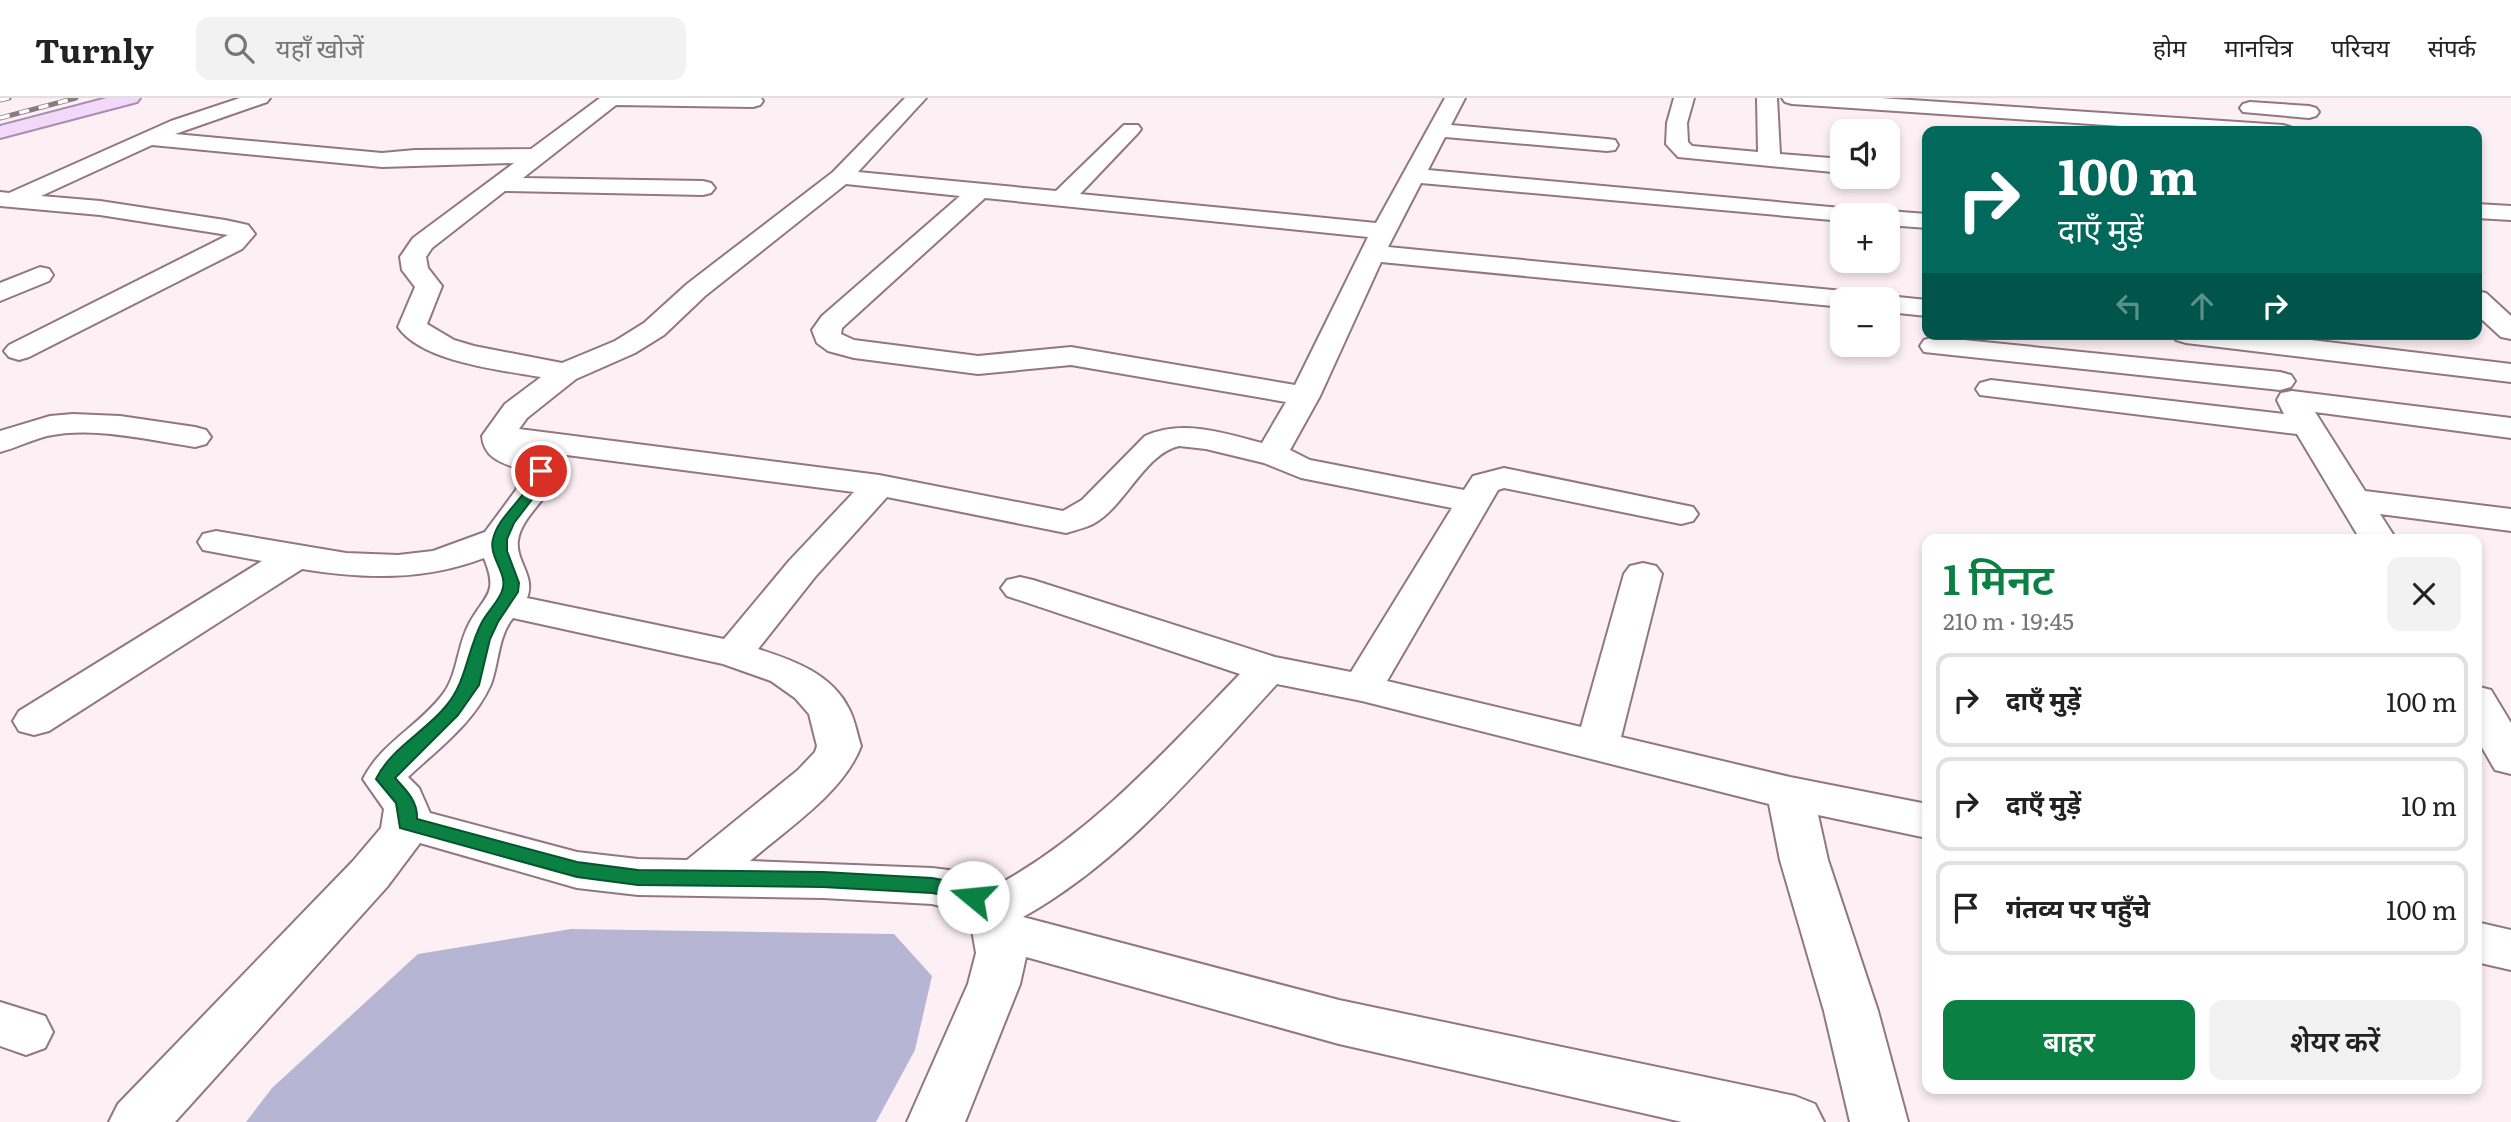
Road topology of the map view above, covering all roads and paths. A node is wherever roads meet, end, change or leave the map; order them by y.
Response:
1 (130, 98) edge
2 (260, 98) edge
3 (613, 98) edge
4 (916, 98) edge
5 (1455, 98) edge
6 (1684, 98) edge
7 (1767, 98) edge
8 (1792, 98) edge
9 (755, 99) edge
10 (2193, 105) dead end
11 (2232, 107) dead end
12 (2144, 112) junction
13 (2309, 112) dead end
14 (1990, 113) junction
15 (732, 123) dead end
16 (1998, 126) edge
17 (2179, 126) edge
18 (1131, 130) dead end
19 (0, 132) edge
20 (148, 138) junction
21 (1607, 145) dead end
22 (1432, 153) junction
23 (536, 156) junction
24 (1769, 159) junction
25 (1830, 165) edge
26 (841, 177) junction
27 (503, 184) junction
28 (703, 188) dead end
29 (979, 191) junction
30 (12, 194) edge
31 (1062, 199) junction
32 (1830, 211) edge
33 (2482, 211) edge
34 (2511, 213) edge
35 (1900, 219) edge
36 (1922, 221) edge
37 (1378, 242) junction
38 (40, 275) dead end
39 (0, 293) edge
40 (1830, 297) edge
41 (1900, 305) edge
42 (2482, 305) edge
43 (1922, 307) edge
44 (2482, 330) edge
45 (2511, 332) edge
46 (2233, 340) edge
47 (2256, 343) junction
48 (1935, 350) edge
49 (19, 351) dead end
50 (565, 373) junction
51 (2511, 373) edge
52 (1992, 389) dead end
53 (1305, 396) junction
54 (2293, 402) junction
55 (2511, 428) edge
56 (498, 436) junction
57 (195, 437) dead end
58 (0, 442) edge
59 (1275, 456) junction
60 (879, 485) junction
61 (2354, 500) junction
62 (1472, 502) junction
63 (1681, 514) dead end
64 (2511, 520) edge
65 (2375, 534) edge
66 (500, 539) junction
67 (216, 542) dead end
68 (298, 555) junction
69 (1643, 574) dead end
70 (1020, 588) dead end
71 (503, 604) junction
72 (733, 654) junction
73 (1268, 669) junction
74 (1362, 688) junction
75 (2482, 710) edge
76 (34, 721) dead end
77 (1597, 746) junction
78 (2511, 759) edge
79 (1790, 793) junction
80 (1922, 820) edge
81 (407, 823) junction
82 (697, 878) junction
83 (995, 921) junction
84 (2482, 943) edge
85 (2511, 950) edge
86 (138, 1122) edge
87 (936, 1122) edge
88 (1795, 1122) edge
89 (1879, 1122) edge

1 - 19 main road
2 - 20 street
3 - 9 street
3 - 23 street
4 - 26 street
5 - 22 street
6 - 24 street
7 - 24 street
8 - 14 street
9 - 15 street
10 - 12 street
11 - 13 street
12 - 14 street
12 - 17 street
14 - 16 street
18 - 31 street
20 - 23 street
20 - 30 street
21 - 22 street
22 - 32 street
22 - 37 street
23 - 27 street
24 - 25 street
26 - 29 street
26 - 50 street
27 - 28 street
27 - 50 street
29 - 31 street
29 - 53 street
30 - 49 street
31 - 37 street
33 - 34 street
35 - 36 street
37 - 40 street
37 - 53 street
38 - 39 street
41 - 43 street
42 - 45 street
44 - 45 street
46 - 47 street
47 - 51 street
47 - 54 street
48 - 54 street
50 - 56 street
52 - 54 street
53 - 59 street
54 - 55 street
54 - 61 street
56 - 60 street
56 - 66 street
57 - 58 street
59 - 60 street
59 - 62 street
60 - 72 street
61 - 64 street
61 - 65 street
62 - 63 street
62 - 74 street
66 - 68 street
66 - 71 street
67 - 68 street
68 - 76 street
69 - 77 street
70 - 73 street
71 - 72 street
71 - 81 street
72 - 82 street
73 - 74 street
73 - 83 street
74 - 77 street
75 - 78 street
77 - 79 street
79 - 80 street
79 - 89 street
81 - 82 street
81 - 86 street
82 - 83 street
83 - 87 street
83 - 88 street
84 - 85 street

